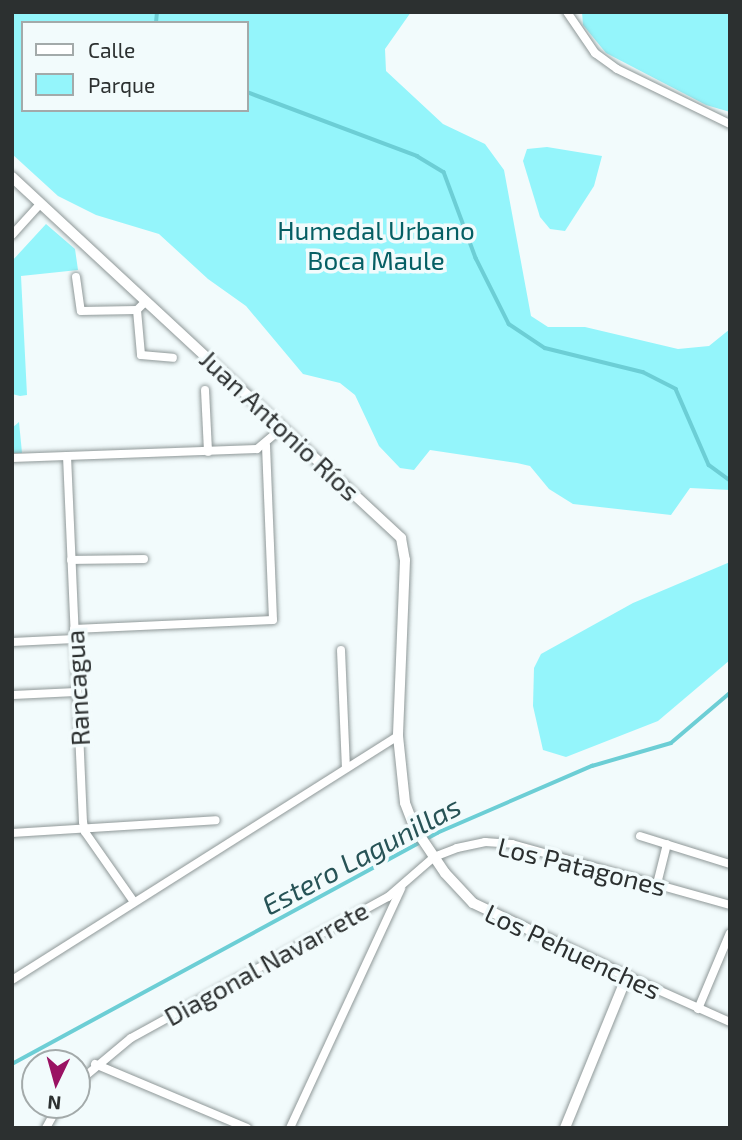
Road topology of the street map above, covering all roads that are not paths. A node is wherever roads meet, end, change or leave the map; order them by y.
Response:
1 (567, 12) edge
2 (730, 124) edge
3 (12, 177) edge
4 (41, 203) junction
5 (12, 235) edge
6 (76, 277) dead end
7 (146, 301) junction
8 (137, 310) junction
9 (173, 358) dead end
10 (205, 390) dead end
11 (283, 427) junction
12 (266, 445) junction
13 (208, 452) junction
14 (67, 456) junction
15 (12, 458) edge
16 (144, 559) dead end
17 (71, 560) junction
18 (74, 629) junction
19 (75, 639) junction
20 (12, 642) edge
21 (341, 650) dead end
22 (77, 692) junction
23 (12, 695) edge
24 (398, 736) junction
25 (346, 768) junction
26 (216, 820) dead end
27 (85, 832) junction
28 (12, 833) edge
29 (640, 836) dead end
30 (667, 844) junction
31 (434, 857) junction
32 (730, 864) edge
33 (657, 884) junction
34 (401, 889) junction
35 (134, 902) junction
36 (730, 905) edge
37 (730, 933) edge
38 (627, 976) junction
39 (12, 980) edge
40 (698, 1009) junction
41 (730, 1023) edge
42 (95, 1064) junction
43 (91, 1068) edge
44 (247, 1128) edge
45 (290, 1128) edge
46 (565, 1128) edge

1 - 2 street
3 - 4 street, Juan Antonio Ríos
4 - 5 street
4 - 7 street, Juan Antonio Ríos
6 - 8 street
7 - 8 street
7 - 11 street, Juan Antonio Ríos
8 - 9 street
10 - 13 street
11 - 12 street
11 - 24 street, Juan Antonio Ríos
12 - 13 street
12 - 18 street
13 - 14 street
14 - 15 street
14 - 17 street, Rancagua
16 - 17 street
17 - 18 street, Rancagua
18 - 19 street, Rancagua
19 - 20 street
19 - 22 street, Rancagua
21 - 25 street
22 - 23 street
22 - 27 street, Rancagua
24 - 25 street
24 - 31 street, Juan Antonio Ríos
25 - 35 street
26 - 27 street
27 - 28 street
27 - 35 street
29 - 30 street
30 - 32 street
30 - 33 street
31 - 33 street, Los Patagones
31 - 34 street, Diagonal Navarrete
31 - 38 street, Los Pehuenches
33 - 36 street, Los Patagones
34 - 42 street, Diagonal Navarrete
34 - 45 street
35 - 39 street
37 - 40 street
38 - 40 street, Los Pehuenches
38 - 46 street
40 - 41 street, Los Pehuenches
42 - 43 street, Diagonal Navarrete
42 - 44 street

